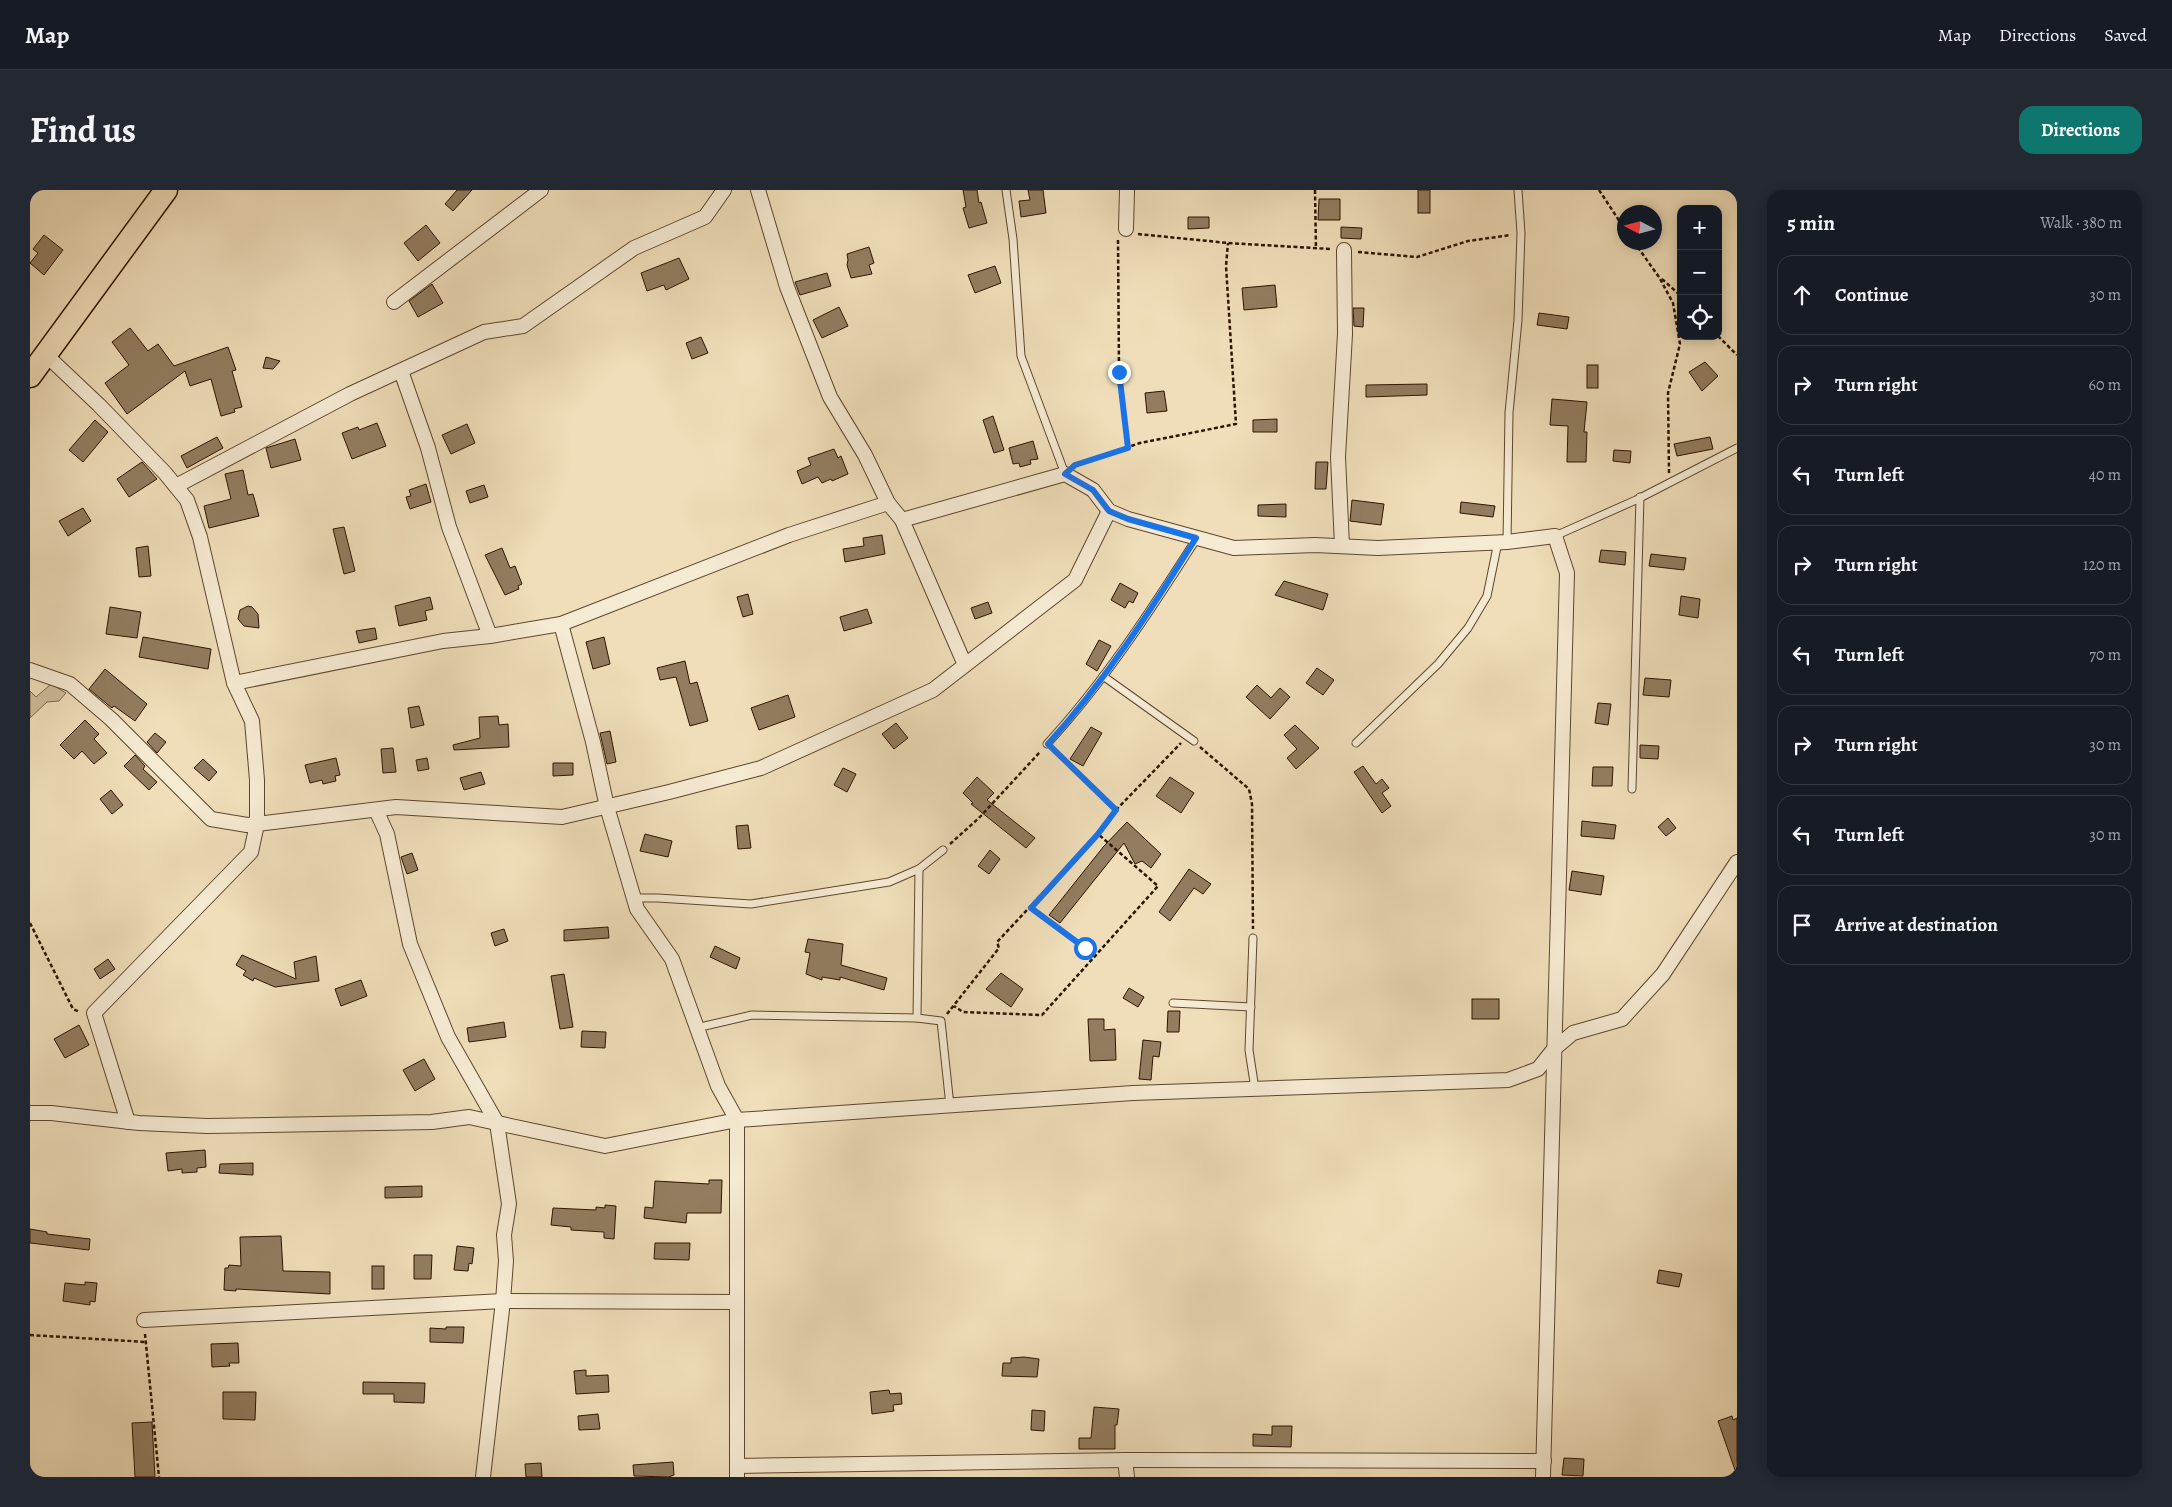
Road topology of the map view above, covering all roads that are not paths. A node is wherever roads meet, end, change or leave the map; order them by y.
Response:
1 (166, 190) edge
2 (542, 190) edge
3 (724, 190) edge
4 (758, 190) edge
5 (1006, 190) edge
6 (1127, 190) edge
7 (1518, 190) edge
8 (1126, 229) road end
9 (1344, 250) road end
10 (394, 302) dead end
11 (46, 355) junction
12 (401, 371) junction
13 (30, 376) edge
14 (1737, 448) edge
15 (1065, 474) junction
16 (176, 486) junction
17 (1640, 497) junction
18 (888, 503) junction
19 (1109, 511) junction
20 (902, 520) junction
21 (1555, 536) junction
22 (1196, 538) junction
23 (1503, 542) junction
24 (1342, 546) junction
25 (561, 624) junction
26 (490, 636) junction
27 (965, 665) junction
28 (30, 670) edge
29 (1103, 676) junction
30 (234, 683) junction
31 (1194, 741) road end
32 (1356, 743) dead end
33 (1048, 744) road end
34 (1632, 789) dead end
35 (607, 807) junction
36 (376, 810) junction
37 (257, 824) junction
38 (943, 850) road end
39 (1737, 862) edge
40 (919, 870) junction
41 (634, 898) junction
42 (1253, 938) road end
43 (1173, 1003) dead end
44 (1251, 1007) junction
45 (917, 1018) junction
46 (696, 1028) junction
47 (1554, 1050) junction
48 (1255, 1089) junction
49 (950, 1106) junction
50 (30, 1113) edge
51 (737, 1120) junction
52 (128, 1122) junction
53 (496, 1123) junction
54 (503, 1301) junction
55 (737, 1302) junction
56 (144, 1320) road end
57 (1125, 1460) junction
58 (1544, 1460) junction
59 (737, 1472) edge
60 (483, 1477) edge
61 (1127, 1477) edge
62 (1543, 1477) edge

1 - 11 main road
2 - 10 street
3 - 12 street
4 - 18 street
5 - 15 lane
6 - 8 street
7 - 23 lane
9 - 24 street
11 - 13 main road
11 - 16 street
12 - 16 street
12 - 26 street
14 - 17 lane
15 - 19 street
15 - 20 street
16 - 30 street
17 - 21 lane
17 - 34 lane
18 - 20 street
18 - 25 street
19 - 22 street
19 - 27 street
20 - 27 street
21 - 23 street
21 - 47 street
22 - 24 street
22 - 29 lane
23 - 24 street
23 - 32 lane
25 - 26 street
25 - 35 street
26 - 30 street
27 - 35 street
28 - 37 street
29 - 31 lane
29 - 33 lane
30 - 37 street
35 - 36 street
35 - 41 street
36 - 37 street
36 - 53 street
37 - 52 street
38 - 40 lane
39 - 47 street
40 - 41 lane
40 - 45 lane
41 - 46 street
42 - 44 lane
43 - 44 lane
44 - 48 lane
45 - 46 lane
45 - 49 lane
46 - 51 street
47 - 48 street
47 - 58 street
48 - 49 street
49 - 51 street
50 - 52 street
51 - 53 street
51 - 55 street
52 - 53 street
53 - 54 street
54 - 55 street
54 - 56 street
54 - 60 street
55 - 59 street
57 - 58 street
57 - 59 street
57 - 61 street
58 - 62 street

